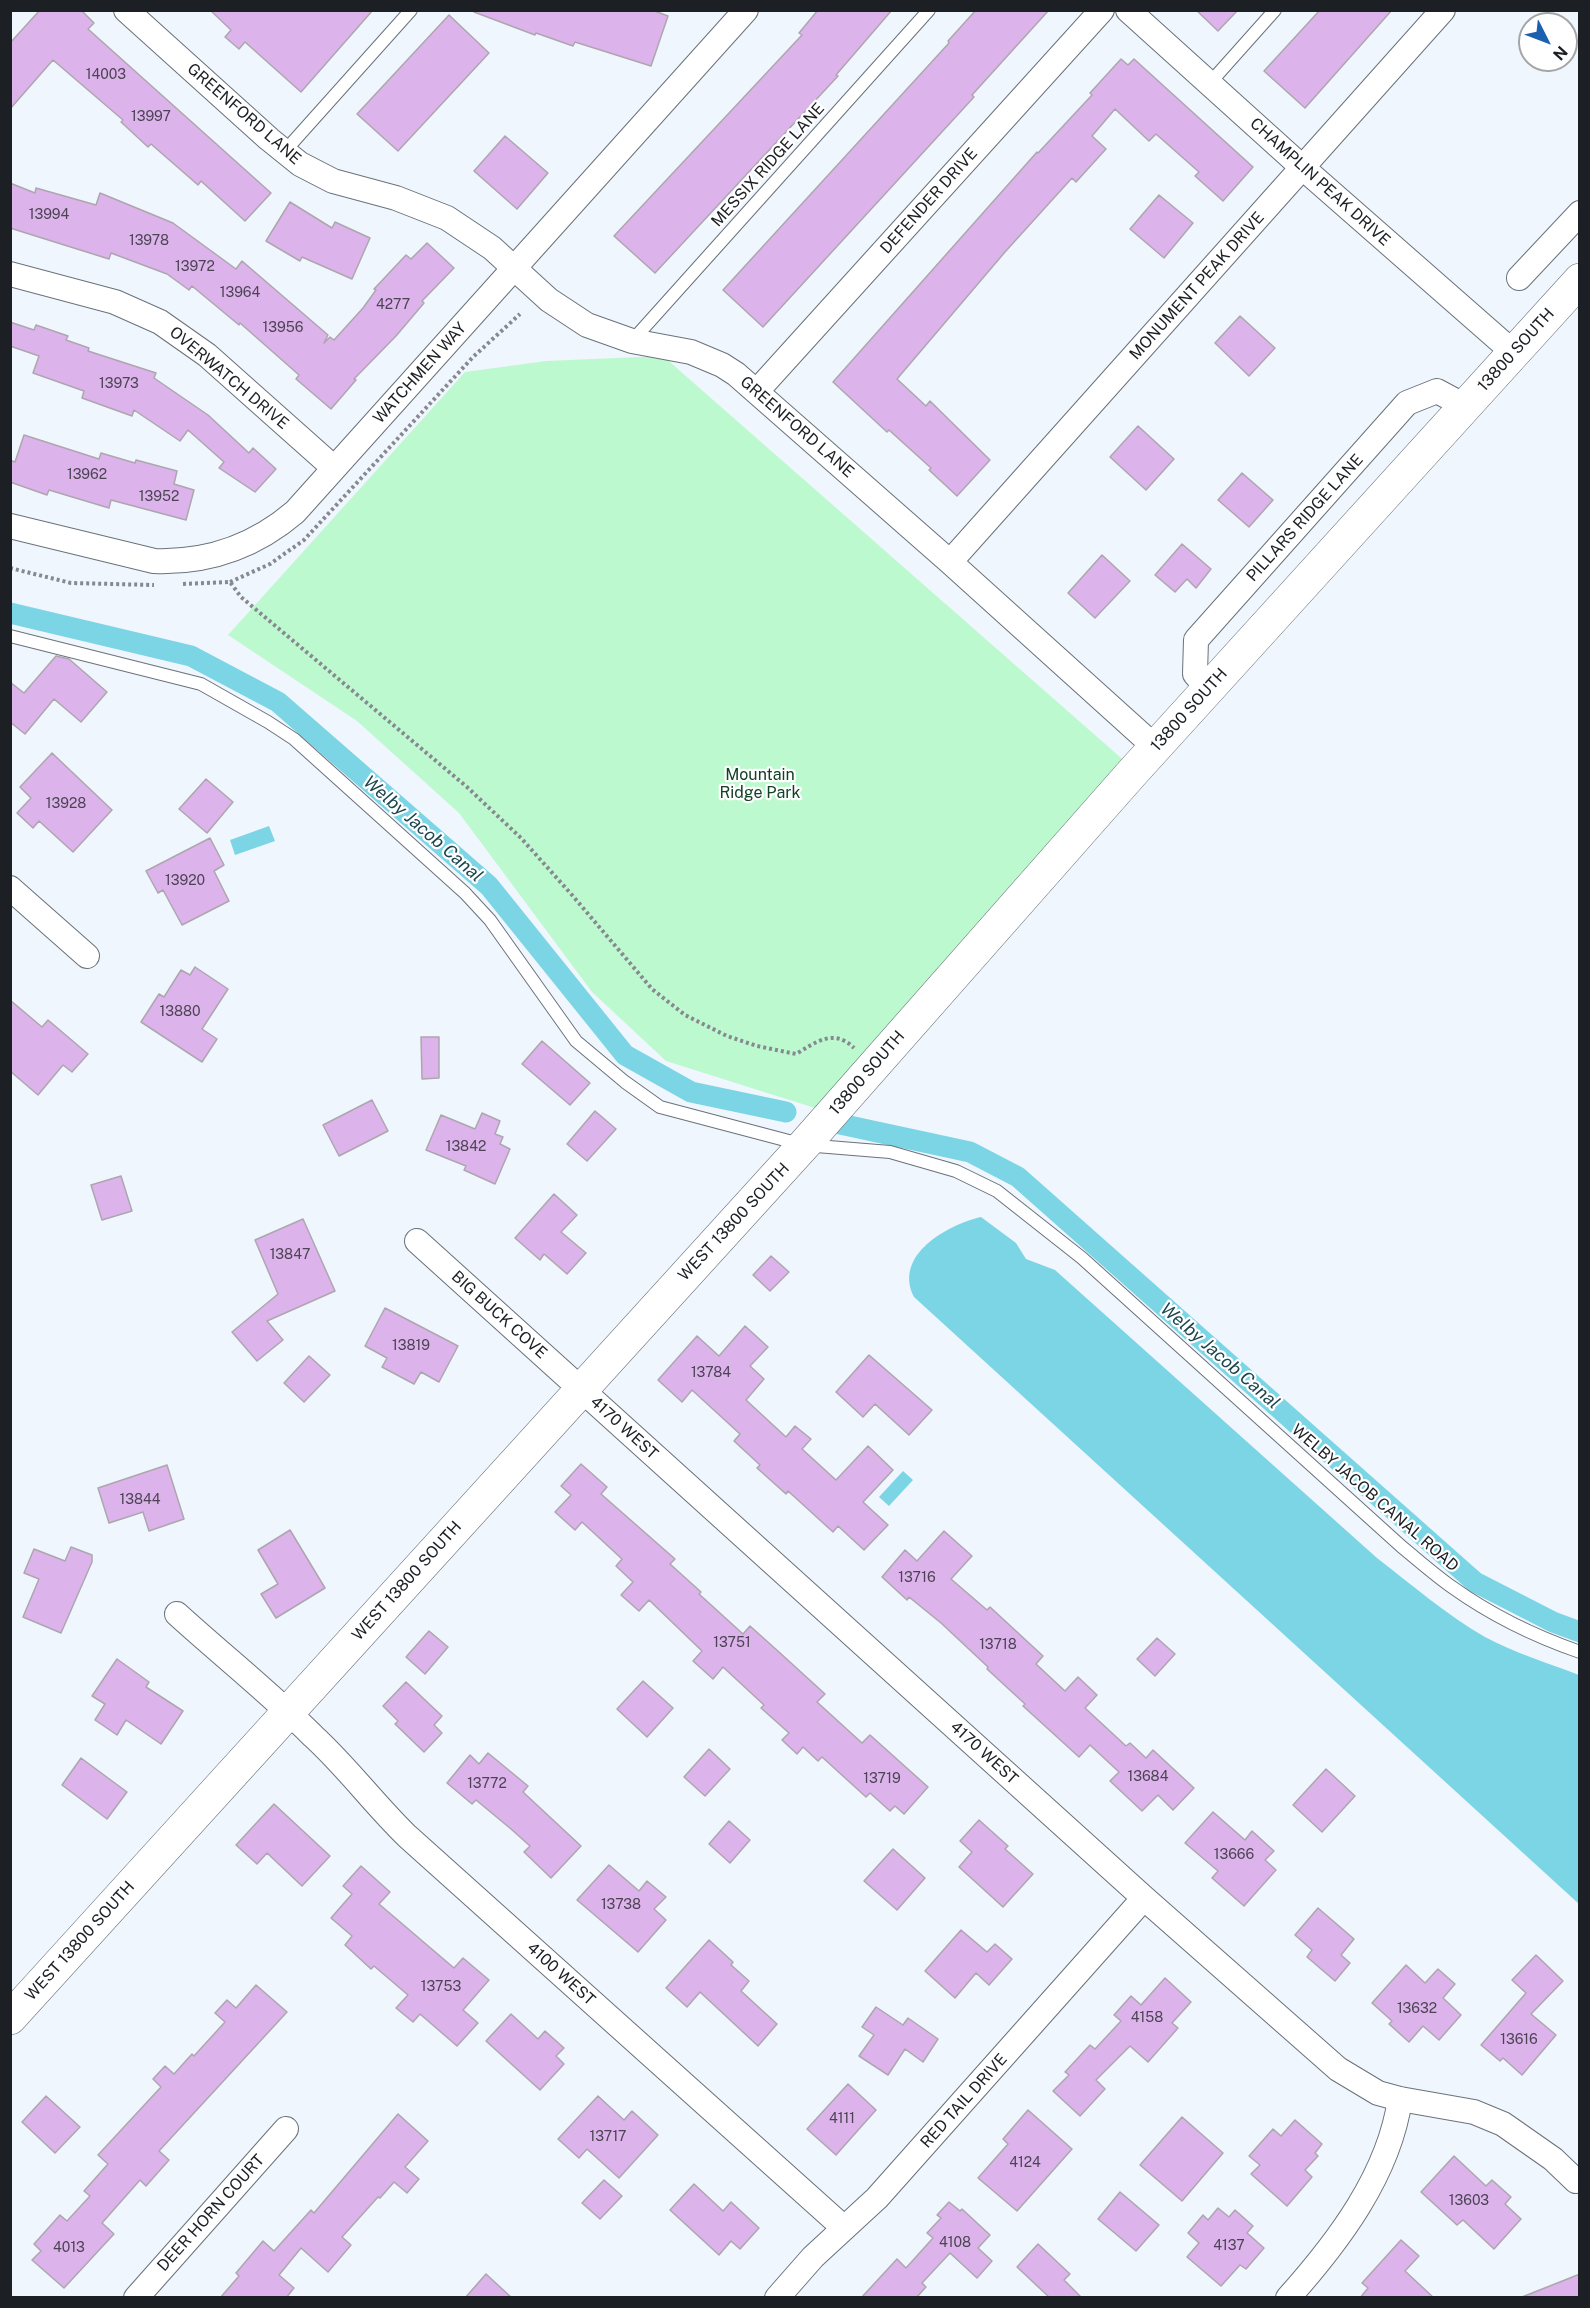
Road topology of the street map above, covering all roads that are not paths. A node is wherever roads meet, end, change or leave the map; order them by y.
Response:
1 (411, 10) edge
2 (747, 10) edge
3 (930, 10) edge
4 (1102, 10) edge
5 (1128, 10) edge
6 (1275, 10) edge
7 (1443, 10) edge
8 (140, 15) edge
9 (1209, 84) junction
10 (284, 152) junction
11 (1302, 168) junction
12 (1580, 213) edge
13 (514, 268) junction
14 (10, 274) edge
15 (1519, 278) dead end
16 (1580, 280) edge
17 (632, 341) junction
18 (1514, 352) junction
19 (757, 391) junction
20 (1465, 406) junction
21 (334, 468) junction
22 (10, 526) edge
23 (950, 562) junction
24 (10, 636) edge
25 (1208, 689) junction
26 (1155, 747) junction
27 (10, 888) edge
28 (87, 956) dead end
29 (804, 1145) junction
30 (417, 1241) dead end
31 (580, 1389) junction
32 (177, 1614) dead end
33 (1580, 1652) edge
34 (287, 1713) junction
35 (1144, 1898) junction
36 (10, 2018) edge
37 (1400, 2100) junction
38 (286, 2129) dead end
39 (1576, 2181) dead end
40 (844, 2228) junction
41 (136, 2298) edge
42 (777, 2298) edge
43 (1288, 2298) edge

1 - 10 lane
2 - 13 street, WATCHMEN WAY
3 - 17 lane, MESSIX RIDGE LANE
4 - 19 street, DEFENDER DRIVE
5 - 9 street, CHAMPLIN PEAK DRIVE
6 - 9 lane
7 - 11 street, MONUMENT PEAK DRIVE
8 - 10 street, GREENFORD LANE
9 - 11 street, CHAMPLIN PEAK DRIVE
10 - 13 street, GREENFORD LANE
11 - 18 street, CHAMPLIN PEAK DRIVE
11 - 23 street, MONUMENT PEAK DRIVE
12 - 15 street
13 - 17 street, GREENFORD LANE
13 - 21 street, WATCHMEN WAY
14 - 21 street, OVERWATCH DRIVE
16 - 18 street, 13800 SOUTH
17 - 19 street, GREENFORD LANE
18 - 20 street, 13800 SOUTH
19 - 23 street, GREENFORD LANE
20 - 25 street, 13800 SOUTH
20 - 25 street, PILLARS RIDGE LANE
21 - 22 street, WATCHMEN WAY
23 - 26 street, GREENFORD LANE
24 - 29 lane, WELBY JACOB CANAL ROAD
25 - 26 street, 13800 SOUTH
26 - 29 street, 13800 SOUTH
27 - 28 street
29 - 31 street, WEST 13800 SOUTH
29 - 33 lane, WELBY JACOB CANAL ROAD
30 - 31 street, BIG BUCK COVE
31 - 34 street, WEST 13800 SOUTH
31 - 35 street, 4170 WEST
32 - 34 street, 4100 WEST
34 - 36 street, WEST 13800 SOUTH
34 - 40 street, 4100 WEST
35 - 37 street, 4170 WEST
35 - 40 street, RED TAIL DRIVE
37 - 39 street, 4170 WEST
37 - 43 street
38 - 41 street, DEER HORN COURT
40 - 42 street, RED TAIL DRIVE

